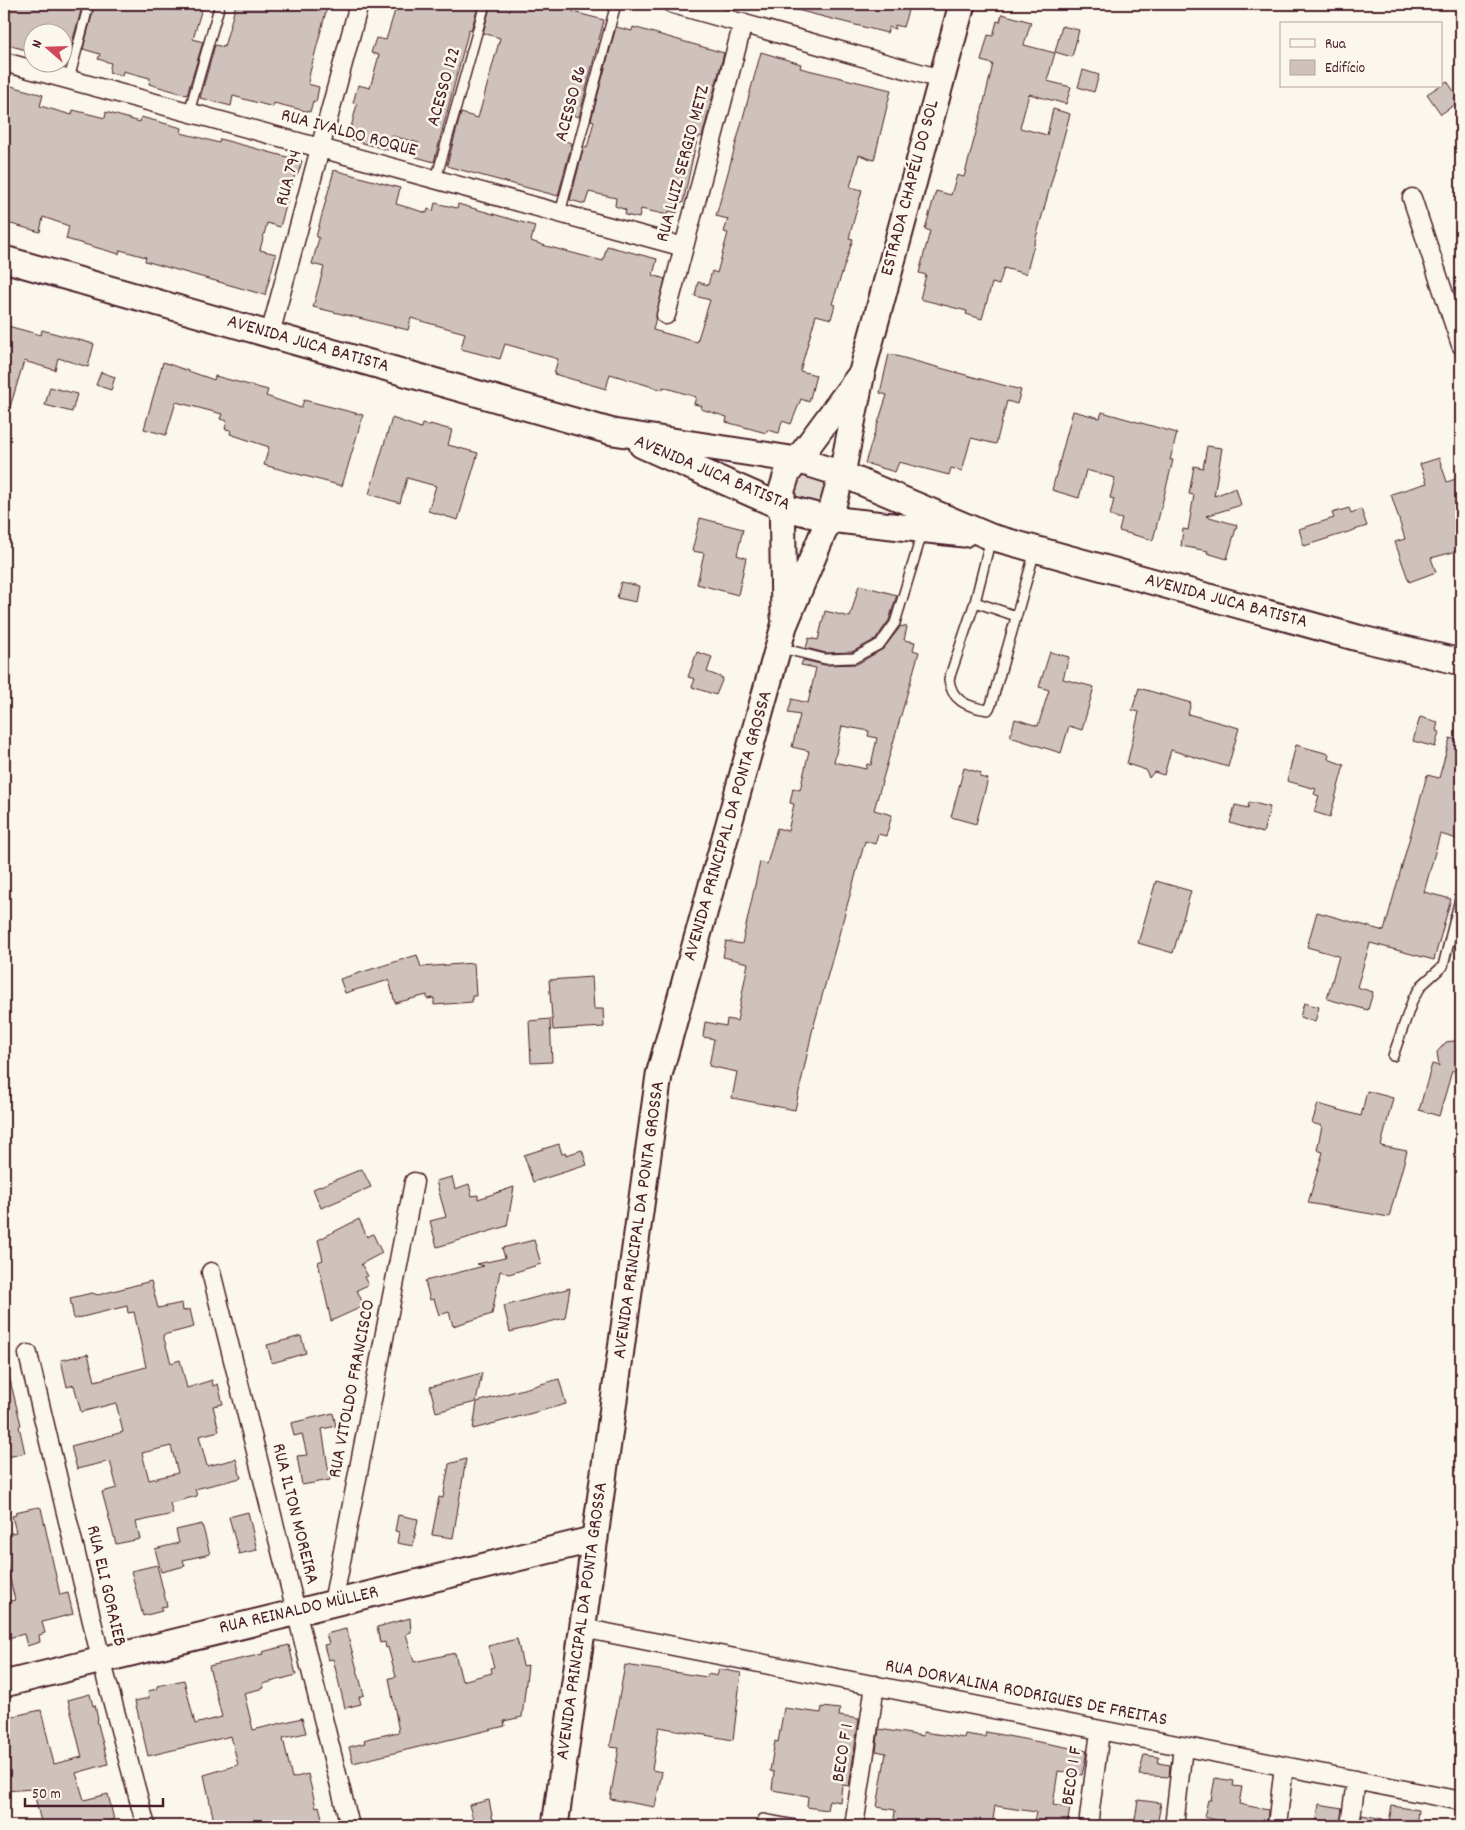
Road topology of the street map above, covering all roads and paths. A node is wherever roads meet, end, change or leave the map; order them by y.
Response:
1 (89, 4) edge
2 (220, 4) edge
3 (359, 4) edge
4 (485, 4) edge
5 (616, 4) edge
6 (673, 4) edge
7 (962, 4) edge
8 (743, 23) junction
9 (4, 62) edge
10 (69, 79) junction
11 (940, 79) junction
12 (189, 112) junction
13 (320, 148) junction
14 (436, 180) junction
15 (1412, 198) dead end
16 (560, 213) junction
17 (684, 247) junction
18 (4, 259) edge
19 (666, 315) dead end
20 (270, 334) junction
21 (1461, 346) edge
22 (862, 372) junction
23 (612, 432) junction
24 (797, 460) junction
25 (842, 474) junction
26 (782, 506) junction
27 (829, 519) junction
28 (923, 530) junction
29 (991, 538) junction
30 (1035, 549) junction
31 (975, 602) junction
32 (1016, 616) junction
33 (781, 637) junction
34 (1461, 662) edge
35 (1461, 895) edge
36 (1394, 1056) dead end
37 (414, 1182) dead end
38 (211, 1272) dead end
39 (28, 1354) dead end
40 (595, 1539) junction
41 (333, 1603) junction
42 (297, 1612) junction
43 (582, 1628) junction
44 (100, 1658) junction
45 (4, 1684) edge
46 (875, 1685) junction
47 (1100, 1731) junction
48 (1183, 1747) junction
49 (1284, 1766) junction
50 (1356, 1780) junction
51 (1461, 1801) edge
52 (763, 1819) dead end
53 (146, 1826) edge
54 (350, 1826) edge
55 (555, 1826) edge
56 (800, 1826) edge
57 (854, 1826) edge
58 (1088, 1826) edge
59 (1174, 1826) edge
60 (1277, 1826) edge
61 (1350, 1826) edge

1 - 10 lane
2 - 12 lane
3 - 13 street, RUA 794
4 - 14 lane, ACESSO 122
5 - 16 lane, ACESSO 86
6 - 8 street
7 - 11 main road, ESTRADA CHAPÉU DO SOL
8 - 11 street
8 - 17 street, RUA LUIZ SERGIO METZ
9 - 10 street, RUA IVALDO ROQUE
10 - 12 street, RUA IVALDO ROQUE
11 - 22 main road, ESTRADA CHAPÉU DO SOL
12 - 13 street, RUA IVALDO ROQUE
13 - 14 street, RUA IVALDO ROQUE
13 - 20 street, RUA 794
14 - 16 street, RUA IVALDO ROQUE
15 - 21 street
16 - 17 street, RUA IVALDO ROQUE
17 - 19 street, RUA LUIZ SERGIO METZ
18 - 20 main road, AVENIDA JUCA BATISTA
20 - 23 main road, AVENIDA JUCA BATISTA
22 - 24 main road, ESTRADA CHAPÉU DO SOL
22 - 25 main road, ESTRADA CHAPÉU DO SOL
23 - 24 main road, AVENIDA JUCA BATISTA
23 - 26 main road, AVENIDA JUCA BATISTA
24 - 25 main road, AVENIDA JUCA BATISTA
24 - 26 main road, AVENIDA PRINCIPAL DA PONTA GROSSA
25 - 27 main road, ESTRADA CHAPÉU DO SOL
25 - 29 main road, AVENIDA JUCA BATISTA
26 - 27 main road, AVENIDA JUCA BATISTA
26 - 33 main road, AVENIDA PRINCIPAL DA PONTA GROSSA
27 - 28 main road, AVENIDA JUCA BATISTA
27 - 33 main road, AVENIDA PRINCIPAL DA PONTA GROSSA
28 - 29 main road, AVENIDA JUCA BATISTA
28 - 33 lane
29 - 30 main road, AVENIDA JUCA BATISTA
29 - 31 lane
30 - 32 lane
30 - 34 main road, AVENIDA JUCA BATISTA
31 - 32 lane
31 - 32 lane
33 - 40 main road, AVENIDA PRINCIPAL DA PONTA GROSSA
35 - 36 lane
37 - 41 street, RUA VITOLDO FRANCISCO
38 - 42 street, RUA ILTON MOREIRA
39 - 44 street, RUA ELI GORAIEB
40 - 41 main road, RUA REINALDO MÜLLER
40 - 43 main road, AVENIDA PRINCIPAL DA PONTA GROSSA
41 - 42 main road, RUA REINALDO MÜLLER
42 - 44 main road, RUA REINALDO MÜLLER
42 - 54 street, RUA ILTON MOREIRA
43 - 46 street, RUA DORVALINA RODRIGUES DE FREITAS
43 - 55 main road, AVENIDA PRINCIPAL DA PONTA GROSSA
44 - 45 main road, RUA REINALDO MÜLLER
44 - 53 street, RUA ELI GORAIEB
46 - 47 street, RUA DORVALINA RODRIGUES DE FREITAS
46 - 57 street, BECO F 1
47 - 48 street, RUA DORVALINA RODRIGUES DE FREITAS
47 - 58 street, BECO 1 F
48 - 49 street, RUA DORVALINA RODRIGUES DE FREITAS
48 - 59 street
49 - 50 street, RUA DORVALINA RODRIGUES DE FREITAS
49 - 60 street
50 - 51 street, RUA DORVALINA RODRIGUES DE FREITAS
50 - 61 street
52 - 56 lane

